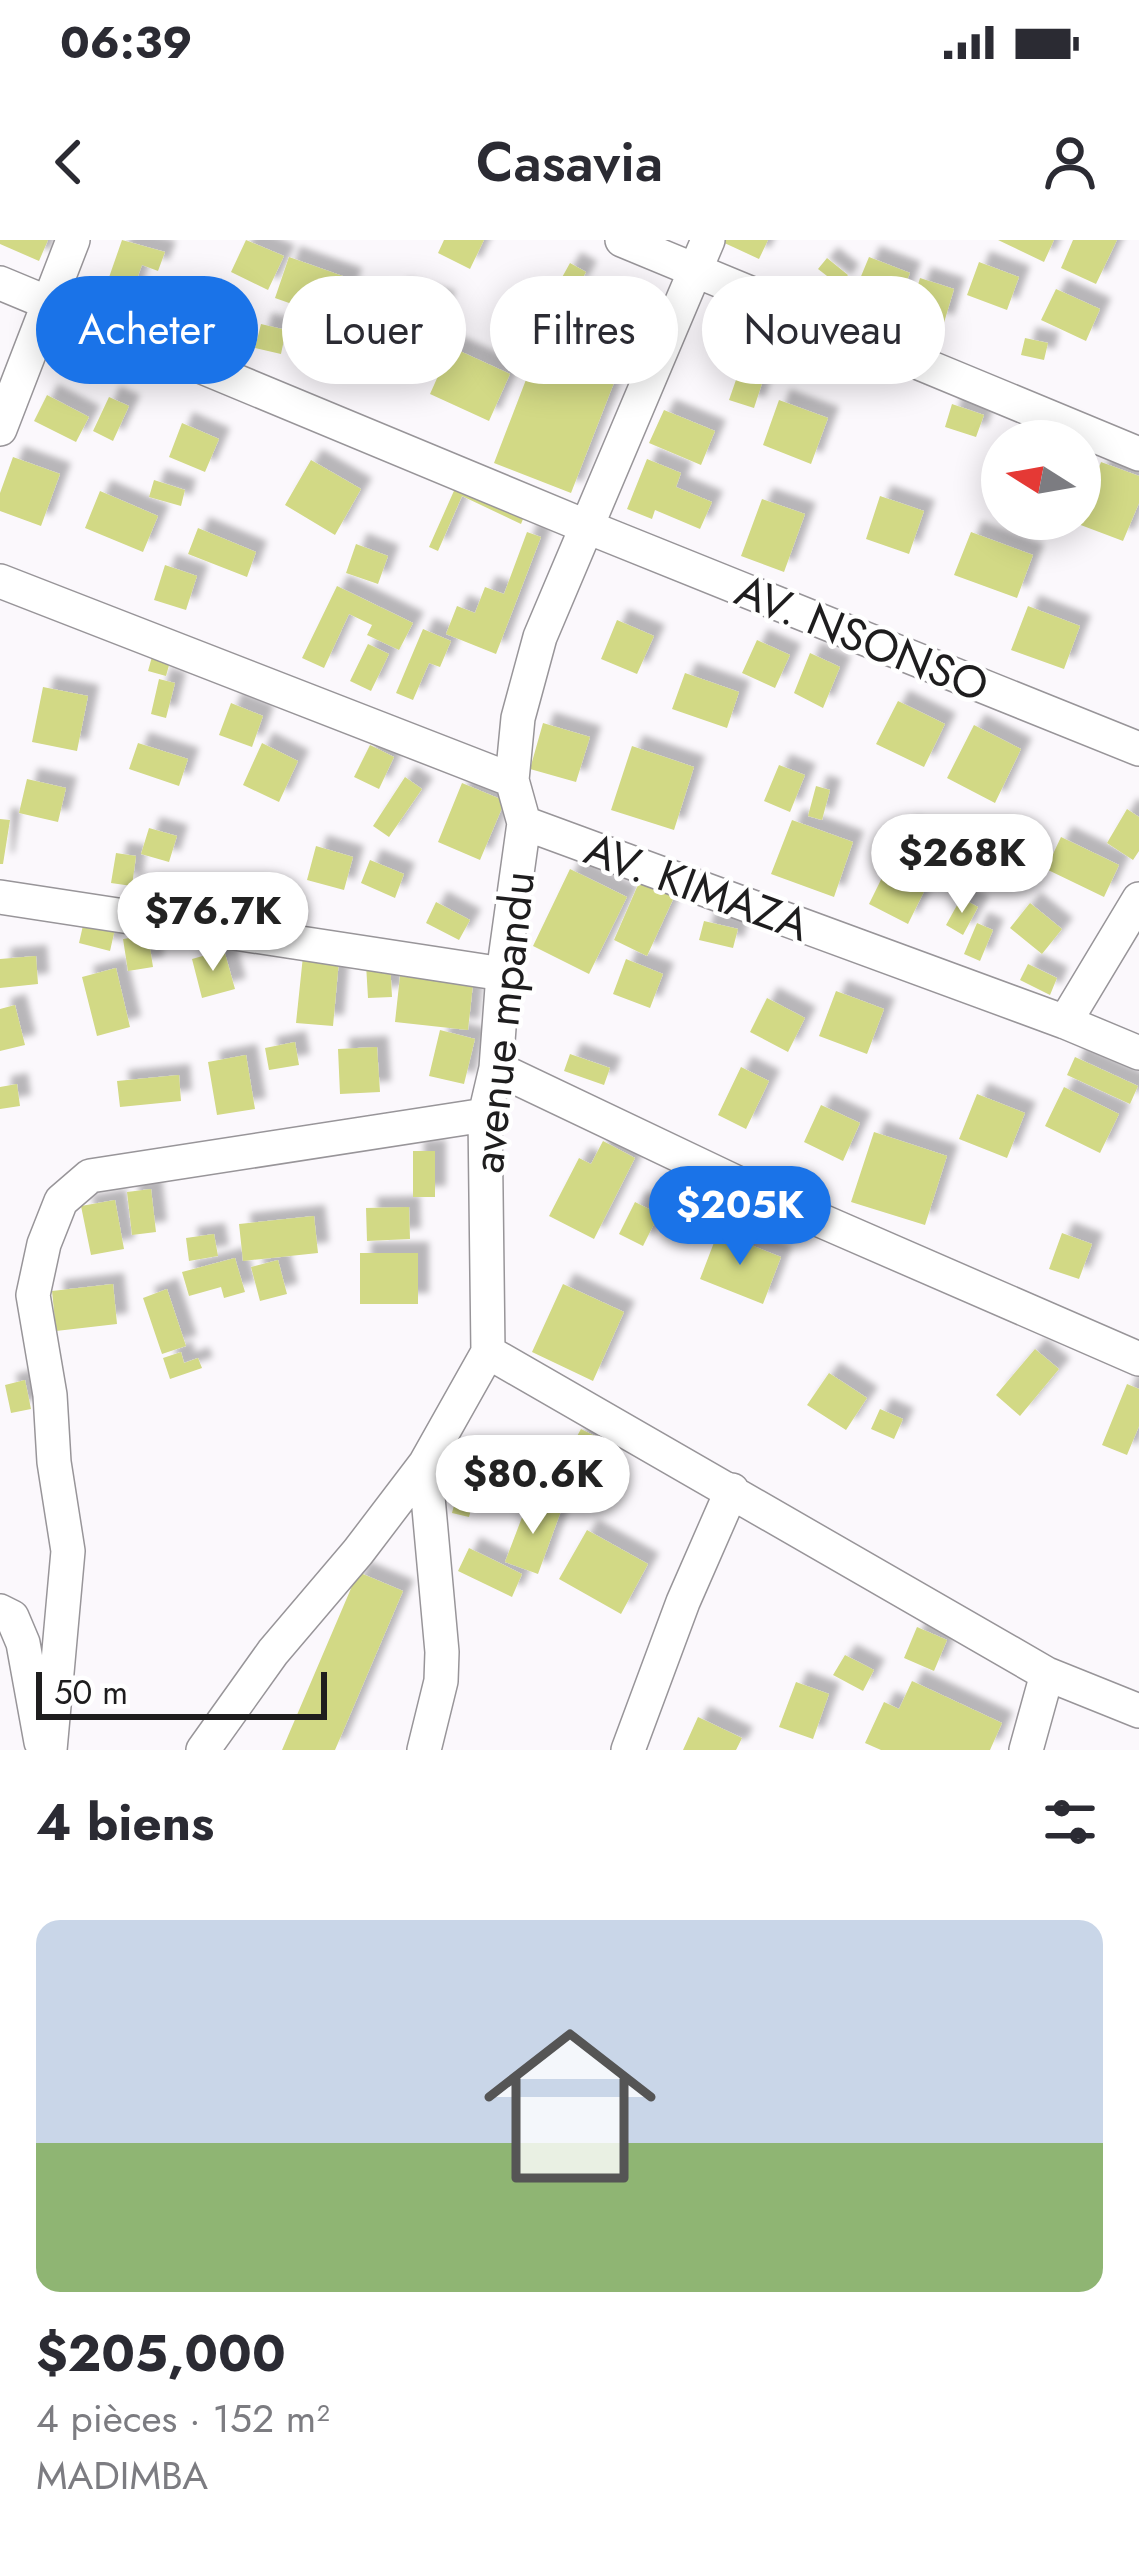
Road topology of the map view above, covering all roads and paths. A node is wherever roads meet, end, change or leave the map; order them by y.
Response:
1 (74, 240) edge
2 (622, 240) edge
3 (702, 256) edge
4 (59, 276) edge
5 (0, 283) edge
6 (36, 299) edge
7 (36, 335) edge
8 (242, 384) edge
9 (0, 429) edge
10 (1139, 454) edge
11 (585, 526) junction
12 (0, 581) edge
13 (1139, 749) edge
14 (512, 780) junction
15 (524, 824) junction
16 (0, 897) edge
17 (1139, 899) edge
18 (503, 974) junction
19 (1065, 1022) junction
20 (1139, 1053) edge
21 (496, 1068) junction
22 (485, 1115) junction
23 (488, 1352) junction
24 (1139, 1359) edge
25 (425, 1464) junction
26 (732, 1490) junction
27 (0, 1611) edge
28 (1047, 1674) junction
29 (1139, 1711) edge
30 (46, 1750) edge
31 (202, 1750) edge
32 (424, 1750) edge
33 (628, 1750) edge
34 (1026, 1750) edge

1 - 4 street
2 - 3 street
3 - 10 street
3 - 11 street, avenue mpandu
5 - 6 street, AV. NSONSO
7 - 9 street
8 - 11 street, AV. NSONSO
11 - 13 street, AV. NSONSO
11 - 14 street, avenue mpandu
12 - 14 street
14 - 15 street, avenue mpandu
15 - 18 street, avenue mpandu
15 - 19 street, AV. KIMAZA
16 - 18 street
17 - 19 street
18 - 21 street, avenue mpandu
19 - 20 street, AV. KIMAZA
21 - 22 street, avenue mpandu
21 - 24 street
22 - 23 street, avenue mpandu
22 - 30 street
23 - 25 street
23 - 26 street
25 - 31 street
25 - 32 street
26 - 28 street
26 - 33 street
27 - 30 street
28 - 29 street
28 - 34 street

